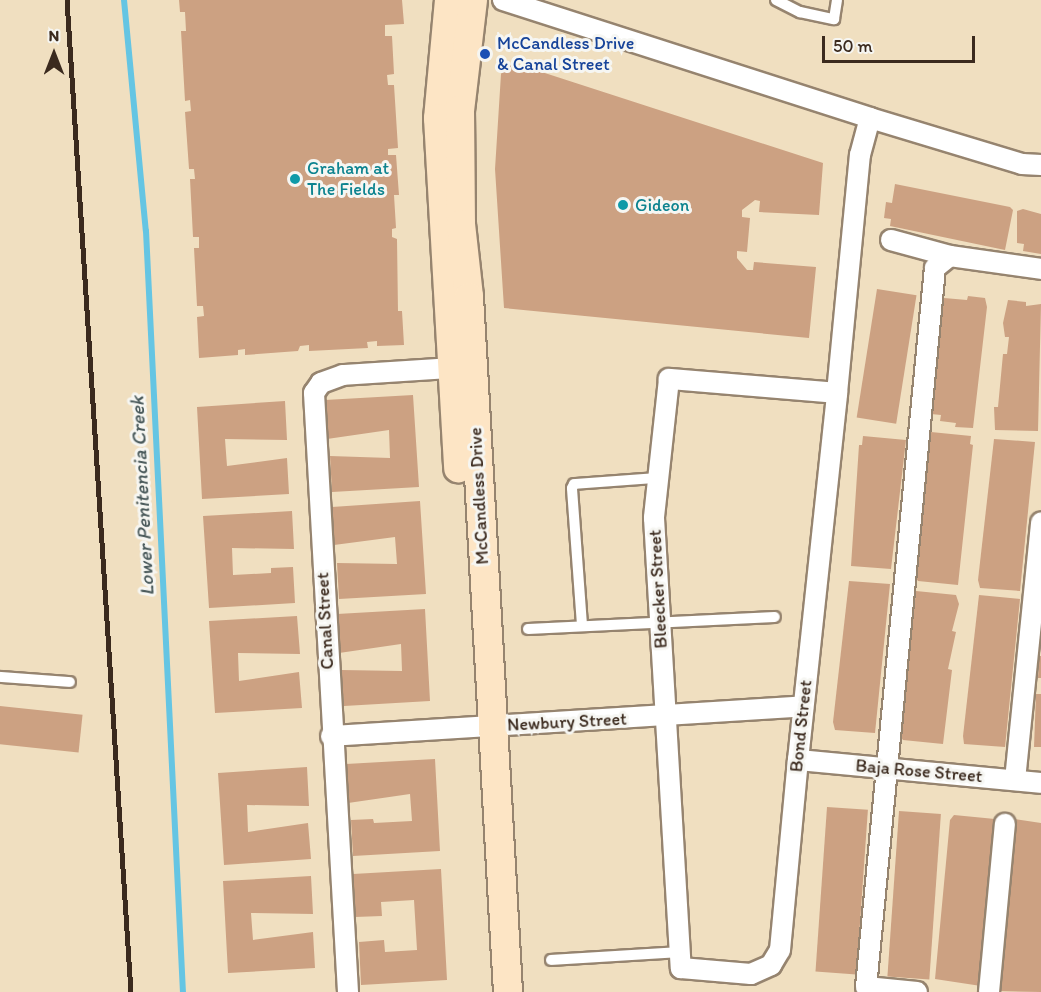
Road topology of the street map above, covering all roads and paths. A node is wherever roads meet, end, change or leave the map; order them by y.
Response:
1 (449, 0) edge
2 (472, 0) edge
3 (503, 0) edge
4 (776, 0) edge
5 (837, 0) edge
6 (870, 118) junction
7 (1041, 165) edge
8 (891, 240) dead end
9 (950, 256) junction
10 (1041, 270) edge
11 (451, 368) junction
12 (837, 393) junction
13 (656, 478) junction
14 (1041, 522) edge
15 (776, 617) dead end
16 (659, 621) junction
17 (582, 625) junction
18 (528, 629) dead end
19 (0, 677) edge
20 (70, 682) dead end
21 (803, 706) junction
22 (665, 716) junction
23 (483, 727) junction
24 (331, 736) junction
25 (798, 760) junction
26 (886, 767) junction
27 (1015, 780) junction
28 (1041, 783) edge
29 (1005, 824) dead end
30 (551, 960) dead end
31 (680, 960) junction
32 (348, 992) edge
33 (489, 992) edge
34 (508, 992) edge
35 (916, 992) edge
36 (989, 992) edge

1 - 11 main road, McCandless Drive
2 - 23 main road, McCandless Drive
3 - 6 street
4 - 5 lane
6 - 7 street
6 - 12 street, Bond Street
8 - 9 street
9 - 10 street
9 - 26 street
11 - 23 main road, McCandless Drive
11 - 24 street, Canal Street
12 - 13 street, Bleecker Street
12 - 21 street, Bond Street
13 - 16 street, Bleecker Street
13 - 17 lane
14 - 27 street
15 - 16 lane
16 - 17 lane
16 - 22 street, Bleecker Street
17 - 18 lane
19 - 20 lane
21 - 22 street, Newbury Street
21 - 25 street, Bond Street
22 - 23 street, Newbury Street
22 - 31 street, Bleecker Street
23 - 24 street, Newbury Street
23 - 33 main road, McCandless Drive
23 - 34 main road, McCandless Drive
24 - 32 street, Canal Street
25 - 26 street, Baja Rose Street
25 - 31 street, Bond Street
26 - 27 street, Baja Rose Street
26 - 35 street
27 - 28 street, Baja Rose Street
29 - 36 street
30 - 31 lane

